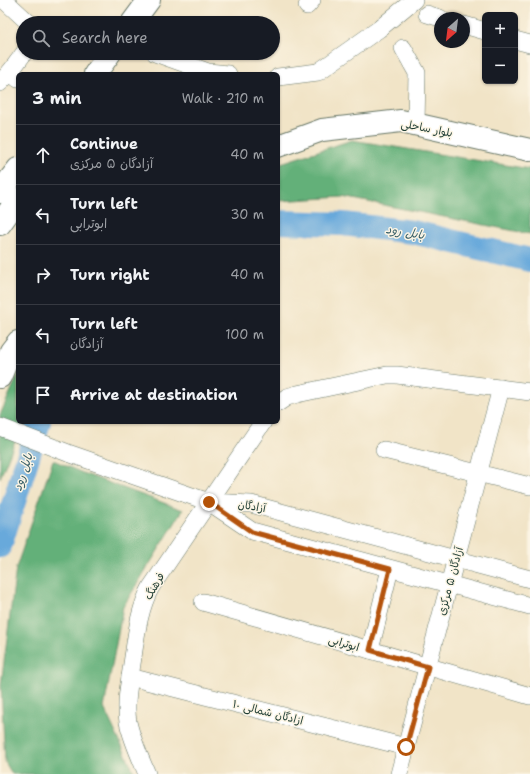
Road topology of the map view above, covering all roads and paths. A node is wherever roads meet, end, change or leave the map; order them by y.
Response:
1 (4, 0) edge
2 (149, 0) edge
3 (414, 0) edge
4 (21, 16) edge
5 (137, 16) edge
6 (470, 27) edge
7 (482, 30) edge
8 (518, 41) edge
9 (530, 44) edge
10 (403, 48) dead end
11 (20, 60) edge
12 (105, 60) edge
13 (175, 60) edge
14 (96, 72) edge
15 (208, 72) edge
16 (280, 77) edge
17 (10, 78) edge
18 (416, 124) junction
19 (280, 145) edge
20 (530, 150) edge
21 (16, 172) edge
22 (0, 192) edge
23 (16, 202) edge
24 (0, 224) edge
25 (16, 345) edge
26 (0, 377) edge
27 (501, 388) junction
28 (530, 392) edge
29 (280, 402) edge
30 (261, 424) edge
31 (0, 427) edge
32 (384, 450) dead end
33 (479, 474) junction
34 (530, 486) edge
35 (209, 502) junction
36 (456, 559) junction
37 (390, 569) junction
38 (530, 579) edge
39 (450, 584) junction
40 (203, 602) dead end
41 (530, 606) edge
42 (370, 650) junction
43 (428, 667) junction
44 (130, 677) junction
45 (530, 696) edge
46 (406, 747) junction
47 (147, 774) edge
48 (399, 774) edge

1 - 4 street
2 - 5 main road
3 - 16 street
6 - 7 street
8 - 9 street
10 - 18 street
11 - 17 street
12 - 14 main road
13 - 15 street
18 - 19 main road, بلوار ساحلی
18 - 20 main road, بلوار ساحلی
21 - 22 main road
23 - 24 main road
25 - 26 main road
27 - 28 street
27 - 29 street
27 - 33 street, آزادگان ۵ مرکزی
30 - 35 street, فرهنگ
31 - 35 street
32 - 33 street
33 - 34 street
33 - 36 street, آزادگان ۵ مرکزی
35 - 36 street, آزادگان
35 - 37 street, آزادگان
35 - 44 street, فرهنگ
36 - 38 street, آزادگان
36 - 39 street, آزادگان ۵ مرکزی
37 - 39 street, آزادگان
37 - 42 street
39 - 41 street, آزادگان
39 - 43 street, آزادگان ۵ مرکزی
40 - 42 street, ابوترابی
42 - 43 street, ابوترابی
43 - 45 street, ابوترابی
43 - 46 street, آزادگان ۵ مرکزی
44 - 46 street, ازادگان شمالی ۱۰
44 - 47 street, فرهنگ
46 - 48 street, آزادگان ۵ مرکزی

